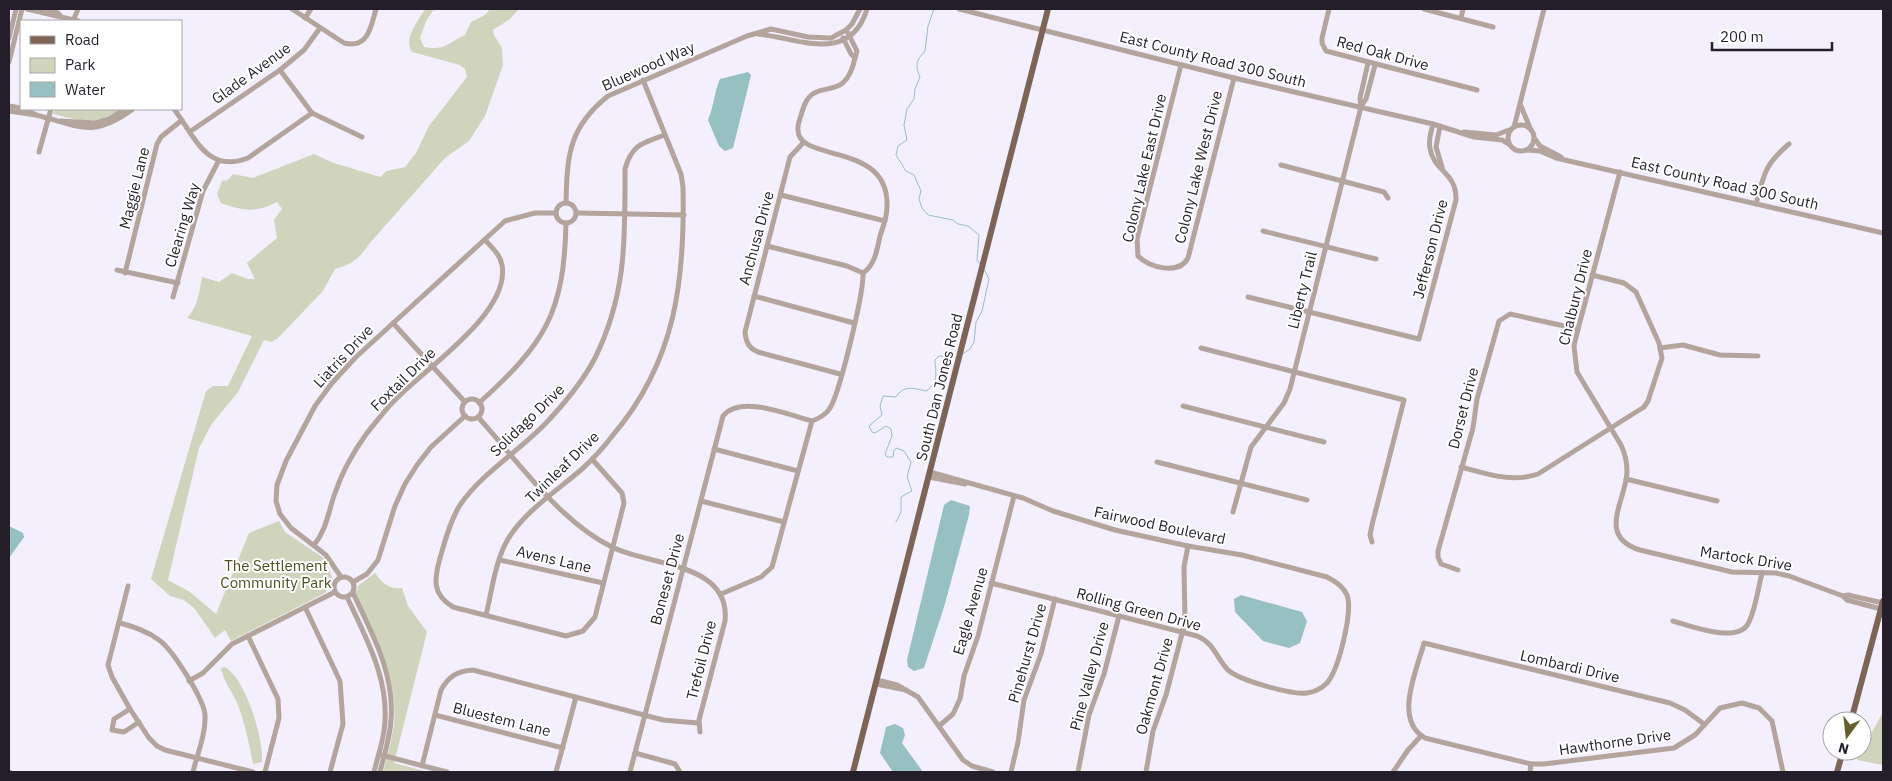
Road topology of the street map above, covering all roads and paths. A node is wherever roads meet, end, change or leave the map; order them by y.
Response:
1 (16, 9) edge
2 (22, 9) edge
3 (27, 9) edge
4 (42, 9) edge
5 (292, 9) edge
6 (310, 9) edge
7 (376, 9) edge
8 (860, 9) edge
9 (867, 9) edge
10 (959, 9) edge
11 (1048, 9) edge
12 (1329, 9) edge
13 (1424, 9) edge
14 (1463, 9) edge
15 (1544, 9) edge
16 (61, 16) junction
17 (305, 18) junction
18 (1461, 18) junction
19 (72, 20) edge
20 (1493, 26) dead end
21 (320, 28) junction
22 (846, 30) junction
23 (1043, 30) junction
24 (755, 34) junction
25 (840, 34) junction
26 (849, 36) junction
27 (9, 38) edge
28 (844, 40) junction
29 (855, 58) junction
30 (9, 62) edge
31 (1368, 63) junction
32 (1181, 65) junction
33 (1375, 65) junction
34 (280, 70) junction
35 (1234, 78) junction
36 (643, 80) junction
37 (1477, 90) dead end
38 (1520, 100) junction
39 (1361, 107) junction
40 (27, 110) edge
41 (51, 110) edge
42 (124, 110) edge
43 (131, 110) edge
44 (175, 110) edge
45 (9, 111) edge
46 (312, 113) junction
47 (36, 114) junction
48 (49, 118) junction
49 (182, 120) junction
50 (61, 121) junction
51 (1433, 124) junction
52 (1440, 126) junction
53 (1512, 128) junction
54 (1530, 128) junction
55 (191, 131) junction
56 (1461, 132) junction
57 (665, 135) junction
58 (362, 137) dead end
59 (1534, 139) junction
60 (803, 142) junction
61 (1509, 144) junction
62 (1789, 144) dead end
63 (1527, 150) junction
64 (40, 152) dead end
65 (1561, 157) junction
66 (221, 162) junction
67 (1280, 165) dead end
68 (1442, 167) junction
69 (1620, 172) junction
70 (1343, 181) junction
71 (781, 195) junction
72 (1388, 198) dead end
73 (566, 203) junction
74 (1756, 204) junction
75 (556, 213) junction
76 (576, 213) junction
77 (625, 214) junction
78 (684, 215) junction
79 (885, 221) junction
80 (566, 223) junction
81 (1263, 231) dead end
82 (1883, 233) edge
83 (485, 240) junction
84 (767, 246) junction
85 (1326, 246) junction
86 (1376, 259) dead end
87 (1158, 266) joint
88 (117, 270) dead end
89 (125, 273) junction
90 (863, 273) junction
91 (1592, 275) junction
92 (178, 283) junction
93 (754, 296) junction
94 (1248, 296) dead end
95 (173, 297) dead end
96 (1310, 312) junction
97 (854, 322) junction
98 (393, 323) junction
99 (1578, 329) junction
100 (1201, 348) dead end
101 (1660, 348) junction
102 (1758, 356) dead end
103 (432, 366) junction
104 (1295, 372) junction
105 (840, 374) junction
106 (465, 402) junction
107 (479, 403) junction
108 (1182, 406) dead end
109 (465, 416) junction
110 (478, 417) junction
111 (812, 421) junction
112 (1264, 427) junction
113 (1611, 428) junction
114 (1324, 442) dead end
115 (714, 449) junction
116 (511, 453) junction
117 (592, 459) junction
118 (1156, 462) dead end
119 (1462, 467) junction
120 (798, 471) junction
121 (929, 475) junction
122 (1626, 479) junction
123 (1240, 484) junction
124 (1014, 496) junction
125 (550, 497) junction
126 (700, 500) junction
127 (1307, 500) dead end
128 (1717, 501) dead end
129 (1233, 512) dead end
130 (784, 522) junction
131 (1619, 536) joint
132 (1372, 542) dead end
133 (314, 545) junction
134 (1188, 546) junction
135 (612, 547) junction
136 (500, 560) junction
137 (683, 569) junction
138 (1458, 570) dead end
139 (1762, 573) junction
140 (341, 577) junction
141 (354, 582) junction
142 (603, 583) junction
143 (992, 583) junction
144 (128, 586) dead end
145 (335, 592) junction
146 (353, 593) junction
147 (721, 594) junction
148 (347, 597) junction
149 (1055, 599) junction
150 (1882, 604) edge
151 (305, 607) junction
152 (486, 615) junction
153 (1119, 616) junction
154 (1673, 621) dead end
155 (120, 623) junction
156 (1182, 632) junction
157 (248, 636) junction
158 (189, 681) junction
159 (876, 682) junction
160 (1321, 688) joint
161 (576, 697) junction
162 (130, 709) junction
163 (1854, 711) edge
164 (435, 715) junction
165 (645, 715) junction
166 (139, 722) junction
167 (698, 723) junction
168 (1704, 724) junction
169 (939, 726) junction
170 (700, 732) dead end
171 (1421, 736) junction
172 (563, 748) junction
173 (635, 753) junction
174 (381, 755) junction
175 (196, 758) junction
176 (1531, 764) junction
177 (422, 766) junction
178 (680, 770) edge
179 (193, 772) edge
180 (253, 772) edge
181 (265, 772) edge
182 (330, 772) edge
183 (374, 772) edge
184 (380, 772) edge
185 (447, 772) edge
186 (556, 772) edge
187 (630, 772) edge
188 (853, 772) edge
189 (993, 772) edge
190 (1011, 772) edge
191 (1078, 772) edge
192 (1146, 772) edge
193 (1393, 772) edge
194 (1530, 772) edge
195 (1783, 772) edge

1 - 27 street
2 - 30 street
3 - 16 street
4 - 16 street
5 - 17 street
6 - 17 street
7 - 21 street
8 - 22 street, Bluewood Way
9 - 26 street
10 - 23 street, East County Road 300 South
11 - 23 main road, South Dan Jones Road
12 - 31 street, Red Oak Drive
13 - 18 street
14 - 18 street
15 - 38 street
16 - 19 street
17 - 21 street
18 - 20 street
21 - 34 street, Glade Avenue
22 - 25 street, Bluewood Way
22 - 26 street
23 - 32 street, East County Road 300 South
23 - 121 main road, South Dan Jones Road
24 - 25 street, Bluewood Way
24 - 28 street
24 - 36 street, Bluewood Way
25 - 28 street
26 - 28 street
26 - 29 street
28 - 29 street
29 - 60 street
31 - 33 street, Red Oak Drive
31 - 39 street, Liberty Trail
32 - 35 street, East County Road 300 South
32 - 87 street, Colony Lake East Drive
33 - 37 street, Red Oak Drive
33 - 39 street
34 - 46 street
34 - 55 street, Glade Avenue
35 - 39 street, East County Road 300 South
35 - 87 street, Colony Lake West Drive
36 - 57 street, Twinleaf Drive
36 - 73 street, Bluewood Way
38 - 53 street
38 - 54 street
39 - 51 street, East County Road 300 South
39 - 70 street, Liberty Trail
40 - 47 street
41 - 48 street
42 - 50 street
43 - 50 street
44 - 49 street
45 - 47 street
46 - 58 street
46 - 66 street
47 - 48 street
48 - 50 street
48 - 64 street
49 - 55 street
49 - 89 street, Maggie Lane
51 - 52 street, East County Road 300 South
51 - 68 street, Jefferson Drive
52 - 56 street, East County Road 300 South
52 - 68 street, Jefferson Drive
53 - 54 street
53 - 56 street, East County Road 300 South
53 - 61 street
54 - 59 street
55 - 66 street
56 - 61 street, East County Road 300 South
57 - 77 street, Solidago Drive
57 - 78 street, Twinleaf Drive
59 - 63 street
59 - 65 street, East County Road 300 South
60 - 71 street, Anchusa Drive
60 - 79 street
61 - 63 street
62 - 74 street
63 - 65 street, East County Road 300 South
65 - 69 street, East County Road 300 South
66 - 92 street, Clearing Way
67 - 70 street
68 - 96 street, Jefferson Drive
69 - 74 street, East County Road 300 South
69 - 91 street, Chalbury Drive
70 - 72 street
70 - 85 street, Liberty Trail
71 - 79 street
71 - 84 street, Anchusa Drive
73 - 75 street
73 - 76 street
74 - 82 street, East County Road 300 South
75 - 80 street
75 - 83 street, Liatris Drive
76 - 77 street
76 - 80 street
77 - 78 street
77 - 116 street, Solidago Drive
78 - 117 street, Twinleaf Drive
79 - 90 street
80 - 107 street
81 - 85 street
83 - 98 street, Liatris Drive
83 - 103 street, Foxtail Drive
84 - 90 street
84 - 93 street, Anchusa Drive
85 - 86 street
85 - 96 street, Liberty Trail
88 - 89 street
89 - 92 street
90 - 97 street
91 - 99 street, Chalbury Drive
91 - 101 street
92 - 95 street, Clearing Way
93 - 97 street
93 - 105 street, Anchusa Drive
94 - 96 street
96 - 104 street, Liberty Trail
97 - 105 street
98 - 103 street
98 - 133 street, Liatris Drive
99 - 113 street, Chalbury Drive
99 - 119 street, Dorset Drive
100 - 104 street
101 - 102 street
101 - 113 street
103 - 106 street
103 - 133 street, Foxtail Drive
104 - 112 street, Liberty Trail
104 - 132 street
105 - 111 street
106 - 107 street
106 - 109 street
107 - 110 street
108 - 112 street
109 - 110 street
109 - 141 street
110 - 116 street
111 - 115 street, Boneset Drive
111 - 120 street
112 - 114 street
112 - 123 street, Liberty Trail
113 - 119 street
113 - 122 street, Chalbury Drive
115 - 120 street
115 - 126 street, Boneset Drive
116 - 125 street
116 - 152 street, Solidago Drive
117 - 125 street, Twinleaf Drive
117 - 135 street
118 - 123 street
119 - 138 street, Dorset Drive
120 - 130 street
121 - 124 street, Fairwood Boulevard
121 - 159 main road, South Dan Jones Road
122 - 128 street
122 - 131 street, Chalbury Drive
123 - 127 street
123 - 129 street, Liberty Trail
124 - 134 street, Fairwood Boulevard
124 - 143 street, Eagle Avenue
125 - 135 street
125 - 136 street, Twinleaf Drive
126 - 130 street
126 - 137 street, Boneset Drive
130 - 147 street
131 - 139 street, Martock Drive
133 - 140 street, Liatris Drive
134 - 156 street, Oakmont Drive
134 - 160 street, Fairwood Boulevard
135 - 137 street
135 - 142 street
136 - 142 street, Avens Lane
136 - 152 street, Twinleaf Drive
137 - 147 street
137 - 165 street, Boneset Drive
139 - 150 street, Martock Drive
139 - 154 street
140 - 141 street
140 - 145 street
141 - 146 street
142 - 152 street, Solidago Drive
143 - 149 street, Rolling Green Drive
143 - 169 street, Eagle Avenue
144 - 155 street
145 - 148 street
145 - 151 street
146 - 148 street
146 - 174 street
147 - 167 street, Trefoil Drive
148 - 174 street
149 - 153 street, Rolling Green Drive
149 - 190 street, Pinehurst Drive
150 - 163 main road
151 - 157 street
151 - 182 street
153 - 156 street, Rolling Green Drive
153 - 191 street, Pine Valley Drive
155 - 158 street
155 - 162 street
156 - 160 street, Rolling Green Drive
156 - 192 street, Oakmont Drive
157 - 158 street
157 - 181 street
158 - 175 street
159 - 169 street
159 - 188 main road, South Dan Jones Road
161 - 164 street
161 - 165 street
161 - 172 street
162 - 166 street
162 - 166 street
164 - 172 street, Bluestem Lane
164 - 177 street
165 - 167 street
165 - 173 street, Boneset Drive
166 - 175 street
167 - 170 street, Trefoil Drive
168 - 171 street, Lombardi Drive
168 - 176 street, Hawthorne Drive
168 - 195 street, Hawthorne Drive
169 - 189 street
171 - 176 street, Hawthorne Drive
171 - 193 street
172 - 186 street
173 - 178 street
173 - 187 street, Boneset Drive
174 - 177 street
174 - 183 street
174 - 184 street
175 - 179 street
175 - 180 street
176 - 194 street
177 - 185 street

